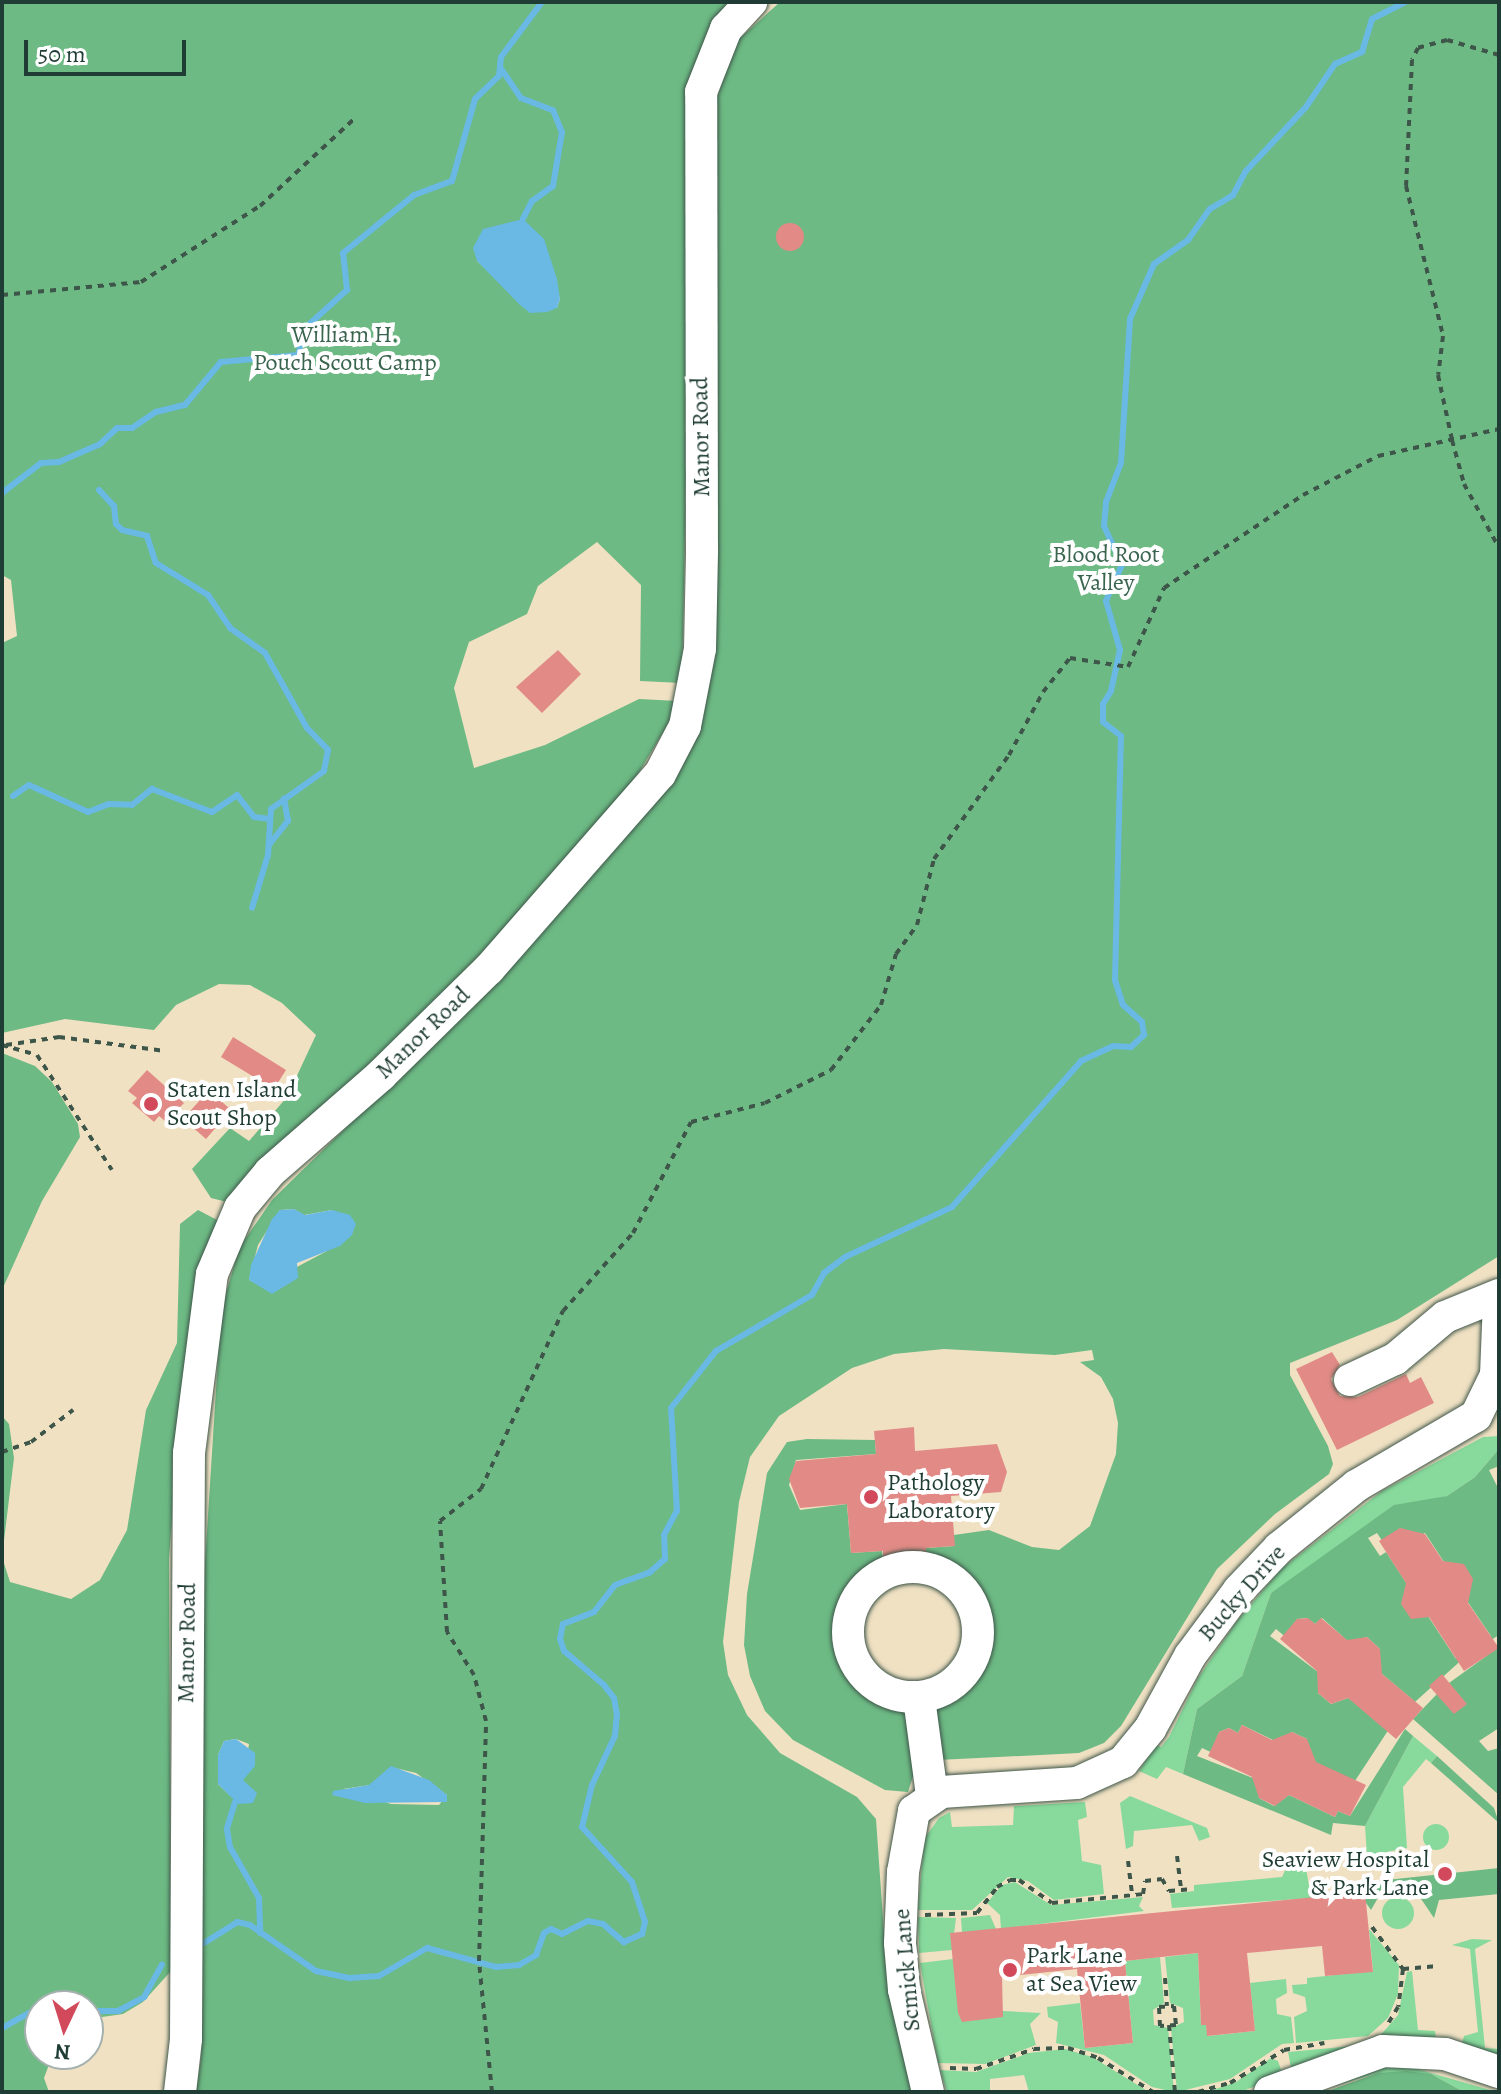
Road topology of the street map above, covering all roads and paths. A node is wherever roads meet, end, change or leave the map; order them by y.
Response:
1 (751, 2) edge
2 (1499, 55) edge
3 (353, 120) dead end
4 (2, 295) edge
5 (1499, 429) edge
6 (1452, 440) junction
7 (1499, 548) edge
8 (3, 1046) edge
9 (165, 1051) dead end
10 (112, 1170) dead end
11 (1499, 1295) edge
12 (1499, 1301) edge
13 (1350, 1380) dead end
14 (73, 1410) dead end
15 (2, 1452) edge
16 (919, 1698) junction
17 (928, 1799) junction
18 (1177, 1856) dead end
19 (1128, 1861) dead end
20 (1190, 1889) dead end
21 (1181, 1890) junction
22 (1132, 1895) junction
23 (915, 1914) dead end
24 (1372, 1927) dead end
25 (1438, 1966) dead end
26 (1403, 1969) junction
27 (1165, 1978) dead end
28 (1167, 2006) junction
29 (1169, 2025) junction
30 (1384, 2029) dead end
31 (1331, 2043) dead end
32 (1499, 2072) edge
33 (932, 2079) edge
34 (180, 2092) edge
35 (492, 2092) edge
36 (1153, 2092) edge
37 (1175, 2092) edge
38 (1198, 2092) edge
39 (1270, 2092) edge

1 - 34 street, Manor Road
2 - 6 path
3 - 4 path
5 - 6 path
6 - 7 path
6 - 35 path
8 - 9 path
8 - 10 path
11 - 13 street
12 - 17 street, Bucky Drive
14 - 15 path
16 - 16 street
16 - 17 street
17 - 33 street, Scmick Lane
18 - 21 path
19 - 22 path
20 - 21 path
21 - 22 path
22 - 23 path
24 - 26 path
25 - 26 path
26 - 30 path
27 - 28 path
28 - 29 path
28 - 29 path
29 - 37 path
31 - 38 path
32 - 39 street
33 - 36 path

